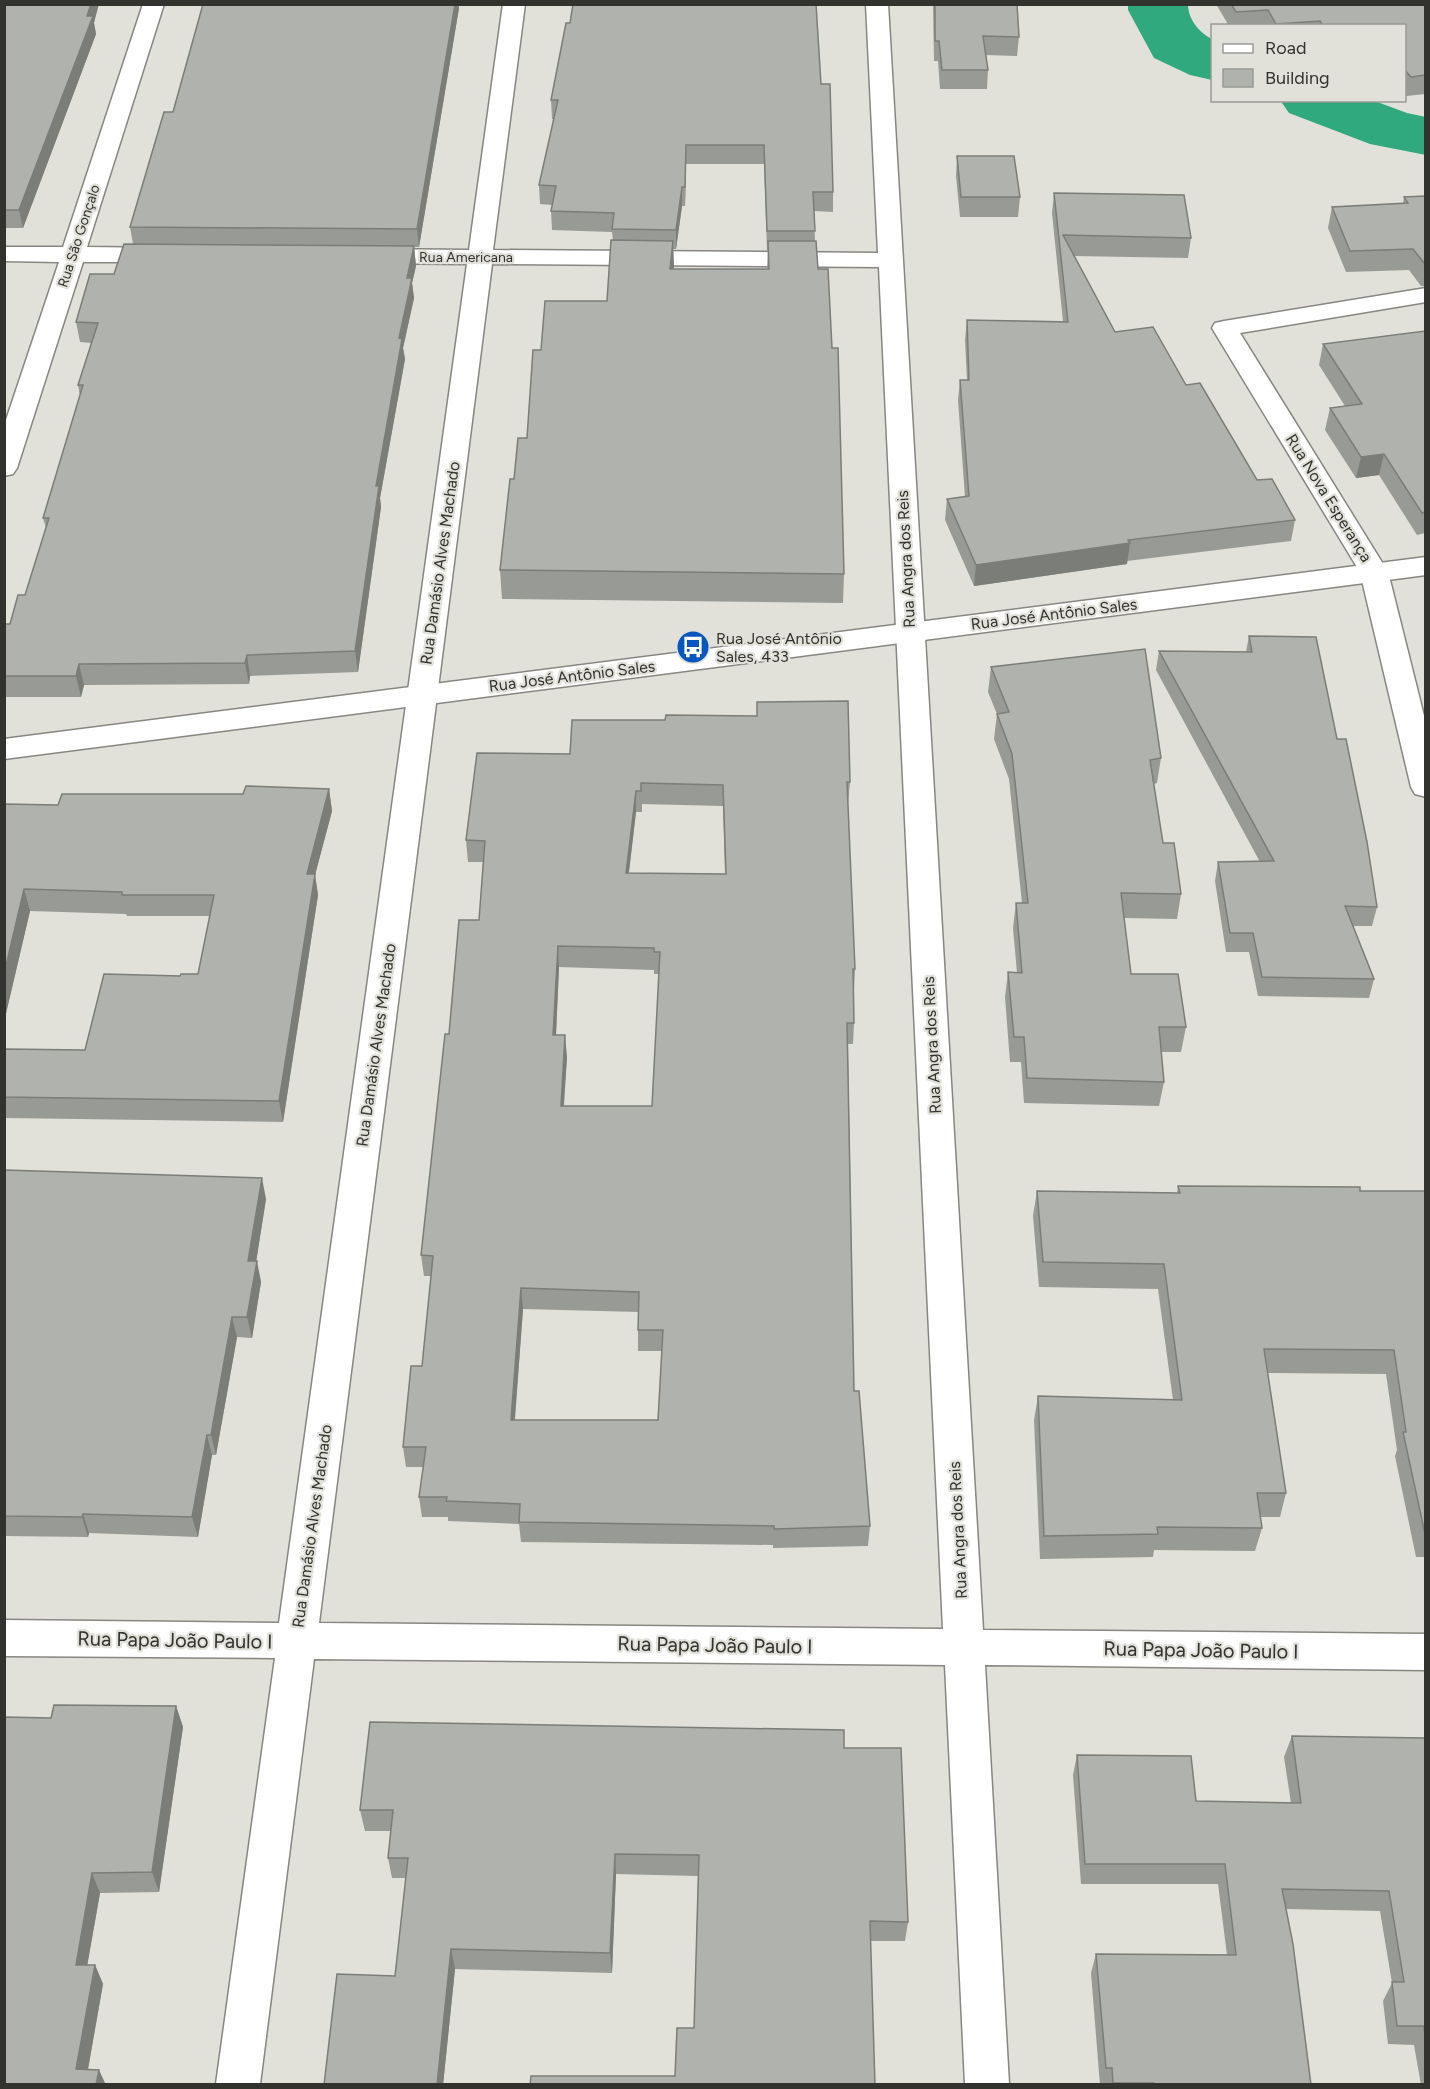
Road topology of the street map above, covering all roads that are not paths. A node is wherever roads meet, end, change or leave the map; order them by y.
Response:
1 (154, 4) edge
2 (513, 4) edge
3 (877, 4) edge
4 (4, 254) edge
5 (74, 254) junction
6 (193, 255) edge
7 (349, 256) edge
8 (480, 257) junction
9 (891, 260) junction
10 (1425, 295) edge
11 (4, 468) edge
12 (1425, 566) edge
13 (1374, 572) junction
14 (910, 633) junction
15 (422, 695) junction
16 (4, 749) edge
17 (1425, 787) edge
18 (4, 1638) edge
19 (297, 1641) junction
20 (964, 1647) junction
21 (1425, 1652) edge
22 (238, 2085) edge
23 (987, 2085) edge

1 - 5 street, Rua São Gonçalo
2 - 8 street, Rua Damásio Alves Machado
3 - 9 street, Rua Angra dos Reis
4 - 5 street
5 - 6 street
5 - 11 street, Rua São Gonçalo
7 - 8 street, Rua Americana
8 - 9 street, Rua Americana
8 - 15 street, Rua Damásio Alves Machado
9 - 14 street, Rua Angra dos Reis
10 - 13 street, Rua Nova Esperança
12 - 13 street, Rua José Antônio Sales
13 - 14 street, Rua José Antônio Sales
13 - 17 street, Rua Nova Esperança
14 - 15 street, Rua José Antônio Sales
14 - 20 street, Rua Angra dos Reis
15 - 16 street, Rua José Antônio Sales
15 - 19 street, Rua Damásio Alves Machado
18 - 19 street, Rua Papa João Paulo I
19 - 20 street, Rua Papa João Paulo I
19 - 22 street, Rua Damásio Alves Machado
20 - 21 street, Rua Papa João Paulo I
20 - 23 street, Rua Angra dos Reis

